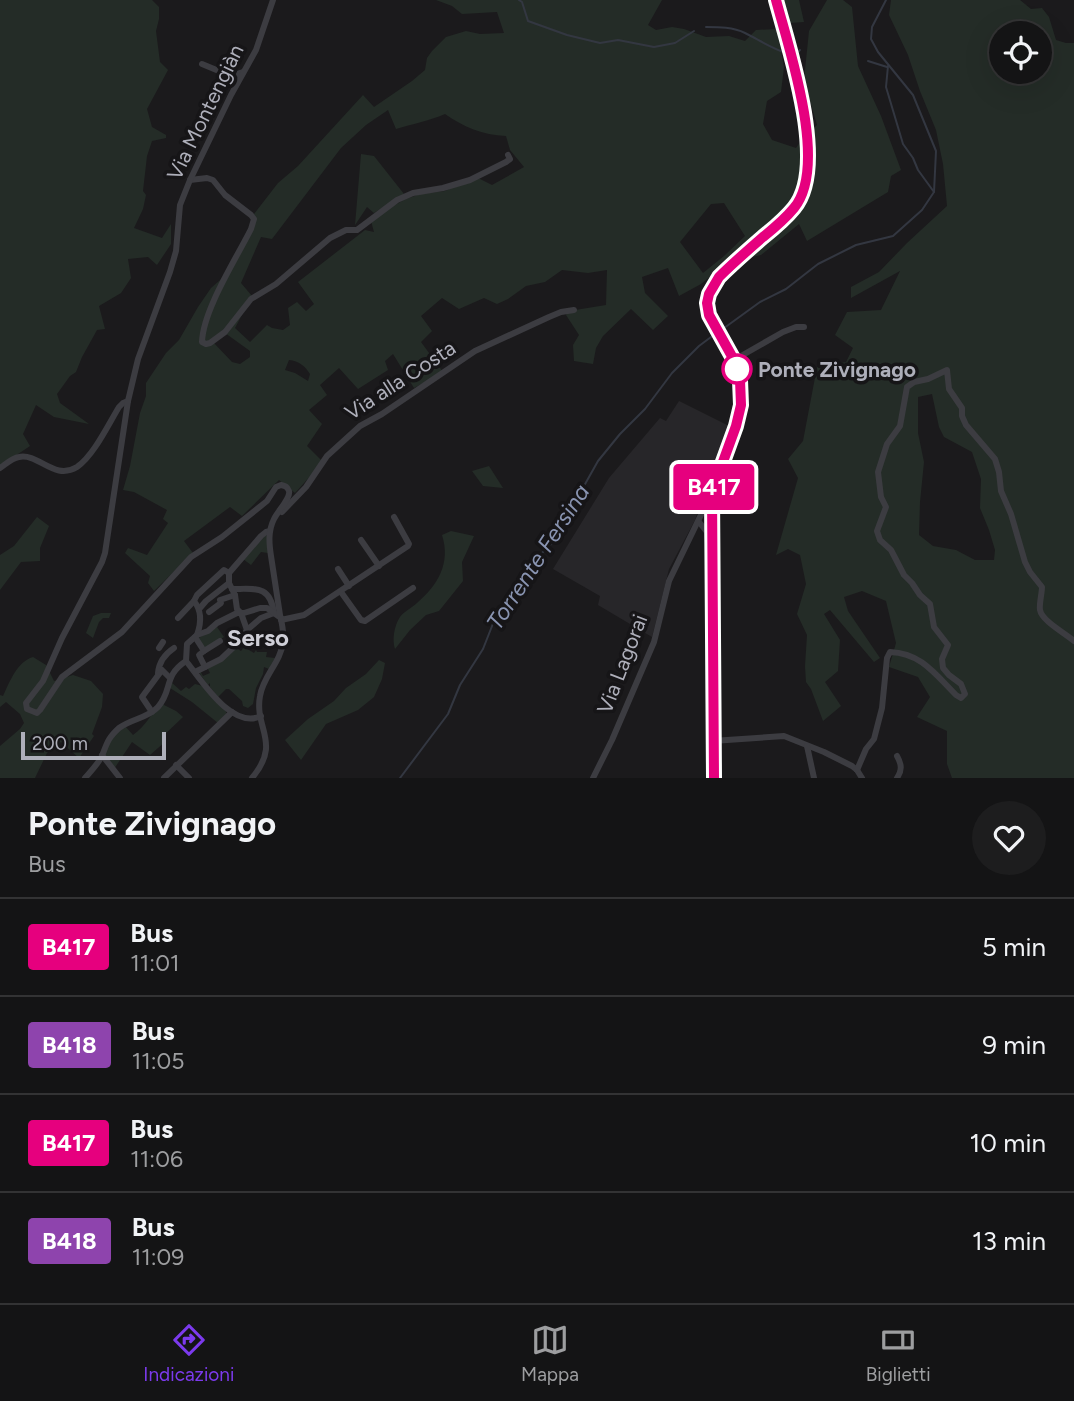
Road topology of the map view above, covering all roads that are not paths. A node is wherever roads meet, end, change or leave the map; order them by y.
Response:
1 (273, 0) edge
2 (776, 0) edge
3 (202, 64) dead end
4 (243, 72) junction
5 (804, 116) tunnel mouth
6 (508, 155) dead end
7 (190, 180) junction
8 (805, 187) tunnel mouth
9 (574, 310) dead end
10 (804, 327) dead end
11 (734, 360) junction
12 (128, 401) junction
13 (0, 468) edge
14 (712, 492) junction
15 (394, 517) dead end
16 (274, 518) junction
17 (699, 522) junction
18 (712, 522) junction
19 (270, 531) junction
20 (361, 540) dead end
21 (712, 550) junction
22 (379, 566) junction
23 (338, 569) dead end
24 (229, 573) junction
25 (349, 586) junction
26 (413, 588) dead end
27 (232, 589) junction
28 (341, 592) junction
29 (194, 601) junction
30 (200, 607) junction
31 (209, 612) junction
32 (241, 613) junction
33 (274, 613) junction
34 (178, 618) dead end
35 (281, 619) junction
36 (218, 623) junction
37 (247, 630) junction
38 (196, 636) junction
39 (220, 641) dead end
40 (1074, 641) edge
41 (187, 644) junction
42 (162, 647) dead end
43 (174, 648) junction
44 (204, 652) junction
45 (185, 662) junction
46 (205, 667) junction
47 (195, 672) junction
48 (158, 675) junction
49 (170, 678) junction
50 (152, 712) junction
51 (232, 712) junction
52 (261, 716) junction
53 (712, 741) junction
54 (807, 746) junction
55 (102, 755) junction
56 (897, 757) dead end
57 (176, 765) junction
58 (857, 769) junction
59 (85, 778) edge
60 (120, 778) edge
61 (164, 778) edge
62 (189, 778) edge
63 (252, 778) edge
64 (593, 778) edge
65 (714, 778) edge
66 (814, 778) edge
67 (862, 778) edge
68 (897, 778) edge

1 - 4 street, Via Montengiàn
2 - 5 main road
3 - 4 street
4 - 7 street, Via Montengiàn
6 - 7 street
7 - 12 street, Via Montengiàn
8 - 11 main road, Via Lagorai
9 - 16 street, Via alla Costa
10 - 11 street
11 - 14 main road, Via Lagorai
12 - 13 street
12 - 16 street, Via Montengiàn
14 - 17 street, Via Lagorai
14 - 18 main road, Via Lagorai
15 - 22 street
16 - 19 street
17 - 18 street
17 - 21 street, Via Lagorai
17 - 64 street, Via Lagorai
18 - 21 main road, Via Lagorai
19 - 24 street
19 - 35 street
20 - 22 street
21 - 53 main road, Via Lagorai
22 - 25 street
23 - 25 street
24 - 27 street
24 - 29 street
25 - 28 street
26 - 28 street
27 - 30 street
27 - 31 street
27 - 32 street
27 - 33 street
28 - 35 street
29 - 30 street
29 - 34 street
30 - 31 street
30 - 38 street
31 - 36 street
32 - 33 street
32 - 36 street
32 - 37 street
33 - 35 street
33 - 37 street
35 - 52 street
36 - 38 street
37 - 46 street
38 - 41 street
38 - 44 street
39 - 44 street
40 - 58 street
41 - 43 street
41 - 45 street
42 - 43 street
43 - 48 street
44 - 46 street
45 - 47 street
45 - 49 street
46 - 47 street
47 - 51 street
48 - 49 street
48 - 50 street
49 - 50 street
50 - 55 street
51 - 52 street
51 - 57 street
52 - 63 street
53 - 54 street
53 - 65 main road, Via Lagorai
54 - 58 street
54 - 66 street
55 - 59 street
55 - 60 street
56 - 68 street
57 - 61 street
57 - 62 street
58 - 67 street

